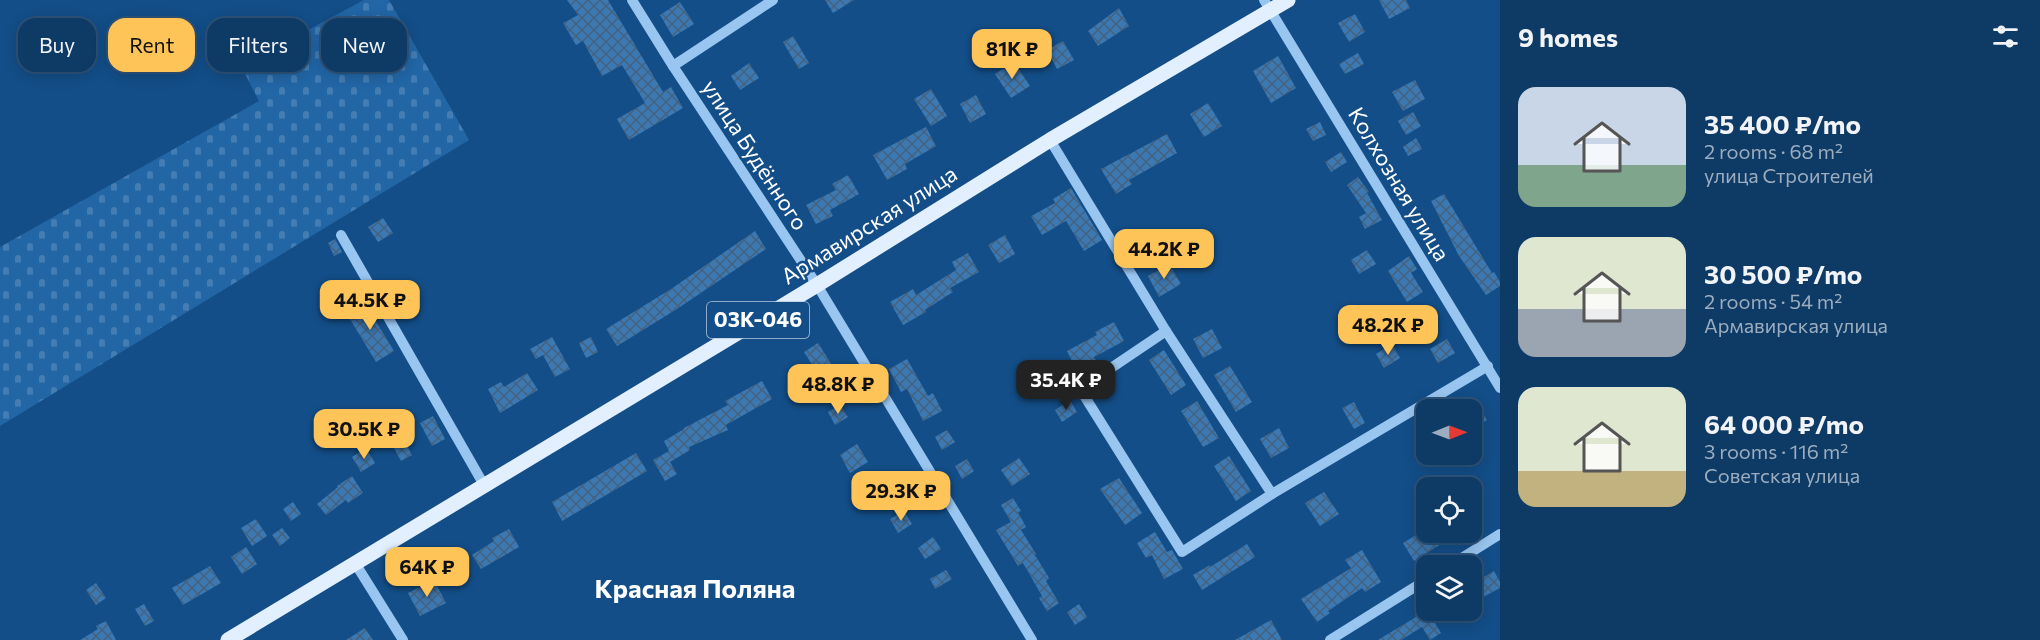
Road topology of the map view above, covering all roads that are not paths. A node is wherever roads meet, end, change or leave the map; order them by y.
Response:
1 (632, 0) edge
2 (773, 0) edge
3 (1288, 0) edge
4 (1267, 5) edge
5 (673, 66) junction
6 (1050, 140) junction
7 (341, 235) dead end
8 (817, 285) junction
9 (1166, 331) junction
10 (1488, 366) junction
11 (1500, 388) edge
12 (484, 485) junction
13 (1272, 494) junction
14 (1500, 534) edge
15 (1467, 555) edge
16 (355, 563) junction
17 (1416, 586) edge
18 (228, 640) edge
19 (403, 640) edge
20 (1032, 640) edge
21 (1330, 640) edge

1 - 5 street, улица Будённого
2 - 5 street
3 - 4 main road, Армавирская улица / 03К-046
4 - 6 main road, Армавирская улица / 03К-046
4 - 10 street, Колхозная улица
5 - 8 street, улица Будённого
6 - 8 main road, Армавирская улица / 03К-046
6 - 9 street
7 - 12 street
8 - 12 main road, Армавирская улица / 03К-046
8 - 20 street, улица Будённого
9 - 13 street
9 - 13 street
10 - 11 street, Колхозная улица
10 - 13 street
12 - 16 main road, Армавирская улица / 03К-046
14 - 15 street
16 - 18 main road, Армавирская улица / 03К-046
16 - 19 street
17 - 21 street

